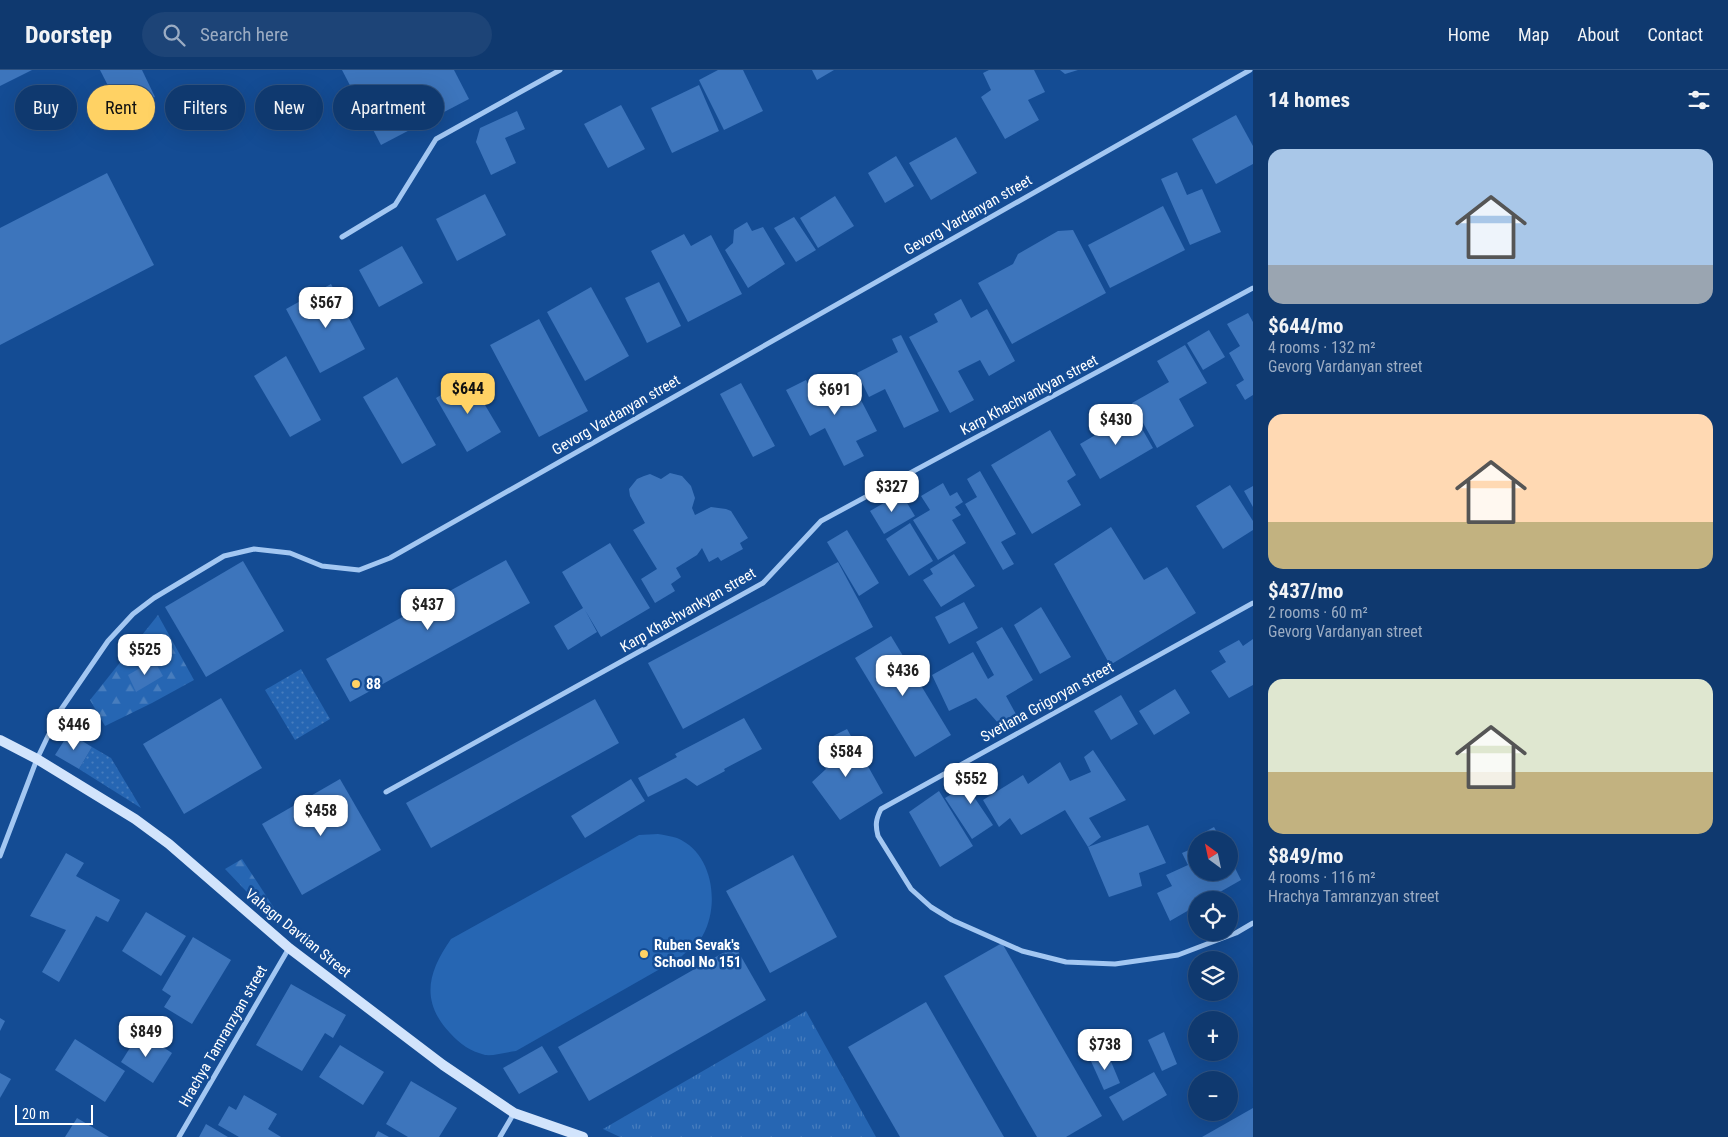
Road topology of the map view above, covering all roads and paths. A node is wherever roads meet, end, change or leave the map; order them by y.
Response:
1 (560, 70) edge
2 (1250, 70) edge
3 (342, 237) dead end
4 (1253, 288) edge
5 (1253, 603) edge
6 (0, 740) edge
7 (38, 759) junction
8 (386, 792) dead end
9 (0, 856) edge
10 (1253, 923) edge
11 (289, 948) junction
12 (514, 1113) junction
13 (179, 1137) edge
14 (500, 1137) edge
15 (583, 1137) edge

1 - 3 street
2 - 7 street, Gevorg Vardanyan street
4 - 8 street, Karp Khachvankyan street
5 - 10 street, Svetlana Grigoryan street
6 - 7 street, Vahagn Davtian Street
7 - 9 street, Gevorg Vardanyan street
7 - 11 street, Vahagn Davtian Street
11 - 12 street, Vahagn Davtian Street
11 - 13 street, Hrachya Tamranzyan street
12 - 14 street
12 - 15 street, Vahagn Davtian Street

